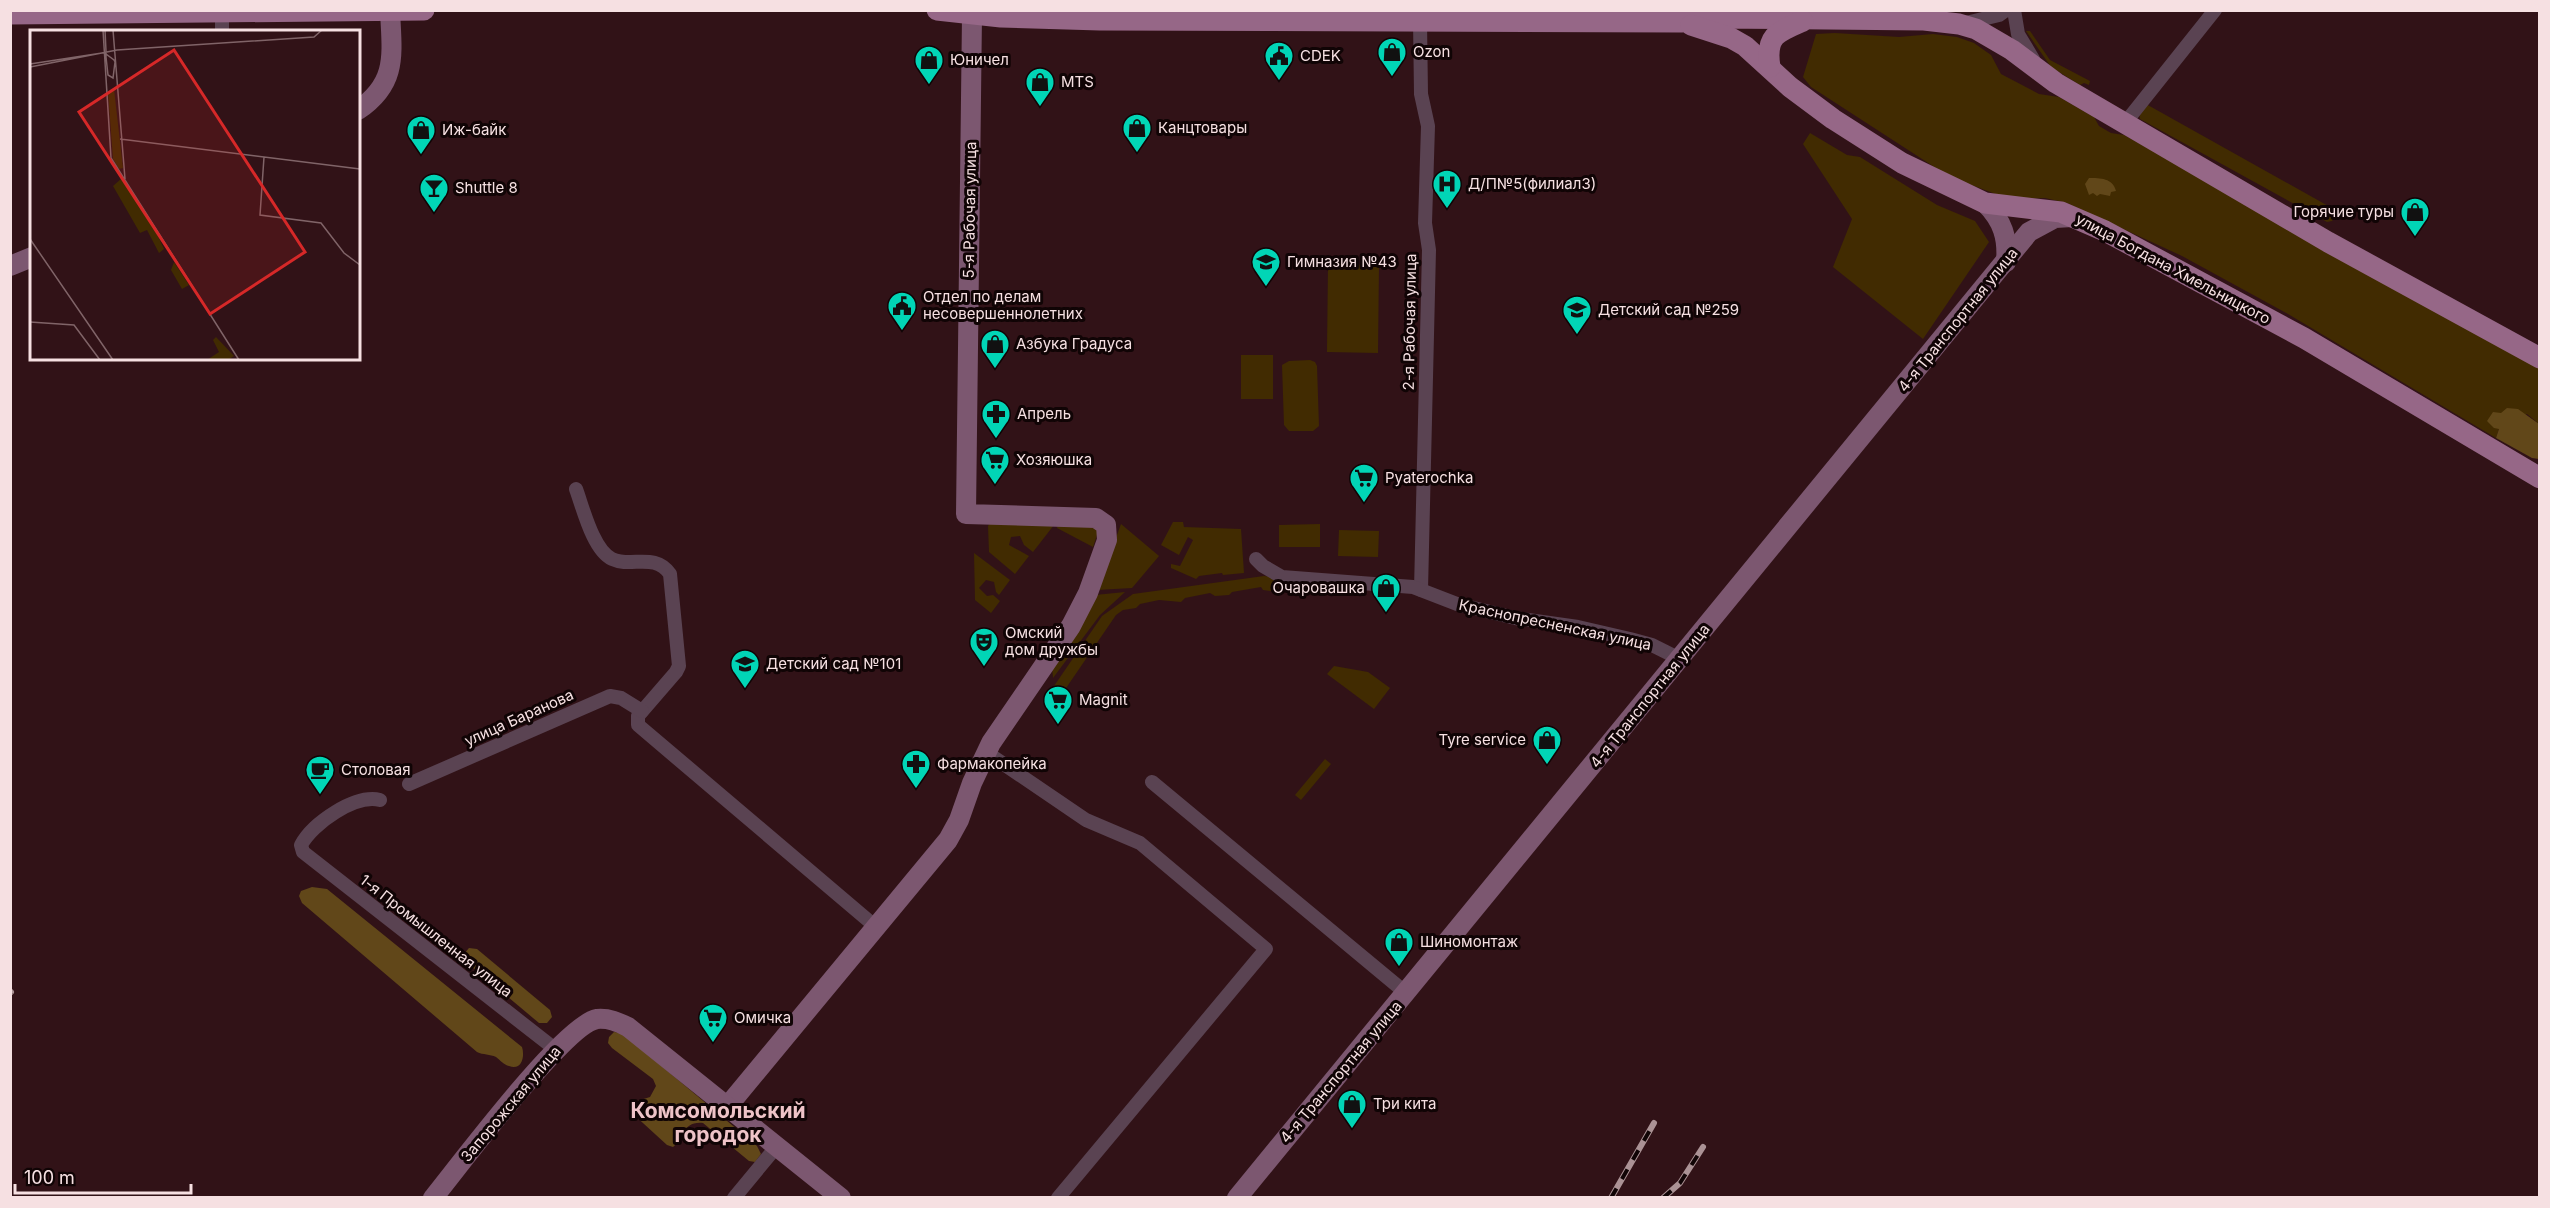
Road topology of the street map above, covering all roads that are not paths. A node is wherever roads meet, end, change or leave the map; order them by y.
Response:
1 (424, 10) edge
2 (938, 10) edge
3 (2006, 10) edge
4 (2014, 10) edge
5 (2215, 10) edge
6 (372, 11) edge
7 (390, 11) edge
8 (10, 14) edge
9 (1716, 14) edge
10 (972, 15) junction
11 (1100, 15) edge
12 (1861, 15) edge
13 (1263, 16) edge
14 (1571, 16) edge
15 (1423, 17) edge
16 (1807, 19) junction
17 (222, 22) edge
18 (1682, 22) junction
19 (1959, 24) junction
20 (1770, 67) junction
21 (2045, 75) junction
22 (360, 109) edge
23 (2125, 123) junction
24 (1985, 203) junction
25 (2075, 217) junction
26 (30, 258) edge
27 (2006, 262) junction
28 (10, 266) edge
29 (2540, 358) edge
30 (2540, 478) edge
31 (576, 489) dead end
32 (1256, 559) dead end
33 (1420, 590) junction
34 (1680, 659) junction
35 (642, 711) junction
36 (986, 752) junction
37 (1152, 782) dead end
38 (409, 784) dead end
39 (380, 800) dead end
40 (876, 927) junction
41 (1406, 993) junction
42 (555, 1049) junction
43 (727, 1107) junction
44 (777, 1146) junction
45 (433, 1197) edge
46 (734, 1197) edge
47 (841, 1197) edge
48 (1058, 1197) edge
49 (1237, 1197) edge

1 - 7 main road
2 - 10 main road
3 - 19 street
4 - 21 street
5 - 23 street
6 - 7 main road
6 - 17 main road
7 - 22 main road
8 - 17 main road
9 - 16 main road
9 - 18 main road
10 - 11 main road
10 - 36 main road, 5-я Рабочая улица
11 - 13 main road
12 - 16 main road
12 - 19 main road
13 - 15 main road
14 - 15 main road
14 - 18 main road
15 - 33 street, 2-я Рабочая улица
16 - 20 main road
18 - 20 main road, улица Богдана Хмельницкого
19 - 21 main road
20 - 24 main road, улица Богдана Хмельницкого
21 - 23 main road
23 - 29 main road
24 - 25 main road, улица Богдана Хмельницкого
24 - 27 main road
25 - 27 main road, 4-я Транспортная улица
25 - 30 main road, улица Богдана Хмельницкого
26 - 28 main road
27 - 34 main road, 4-я Транспортная улица
31 - 35 street
32 - 33 street, Краснопресненская улица
33 - 34 street, Краснопресненская улица
34 - 41 main road, 4-я Транспортная улица
35 - 38 street, улица Баранова
35 - 40 street
36 - 40 main road
36 - 48 street
37 - 41 street
39 - 42 street, 1-я Промышленная улица
40 - 43 main road
41 - 49 main road, 4-я Транспортная улица
42 - 43 main road, Запорожская улица
42 - 45 main road, Запорожская улица
43 - 44 main road
44 - 46 street
44 - 47 main road

